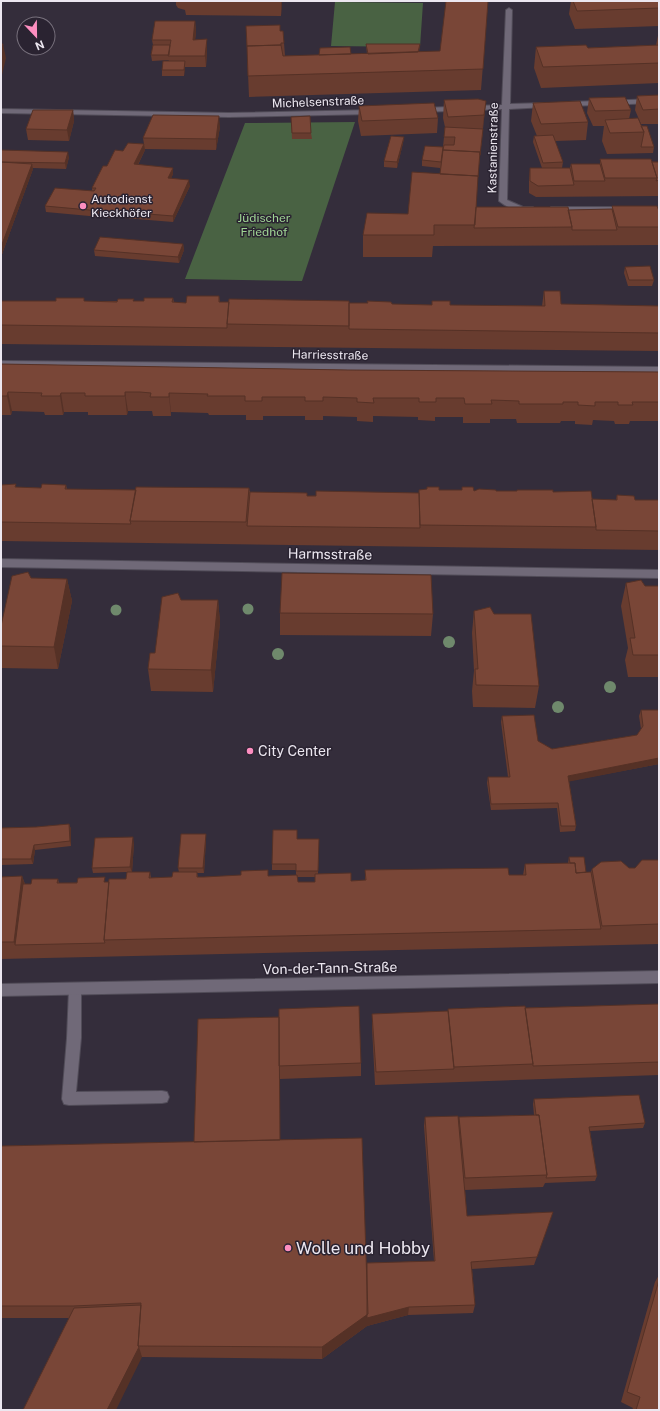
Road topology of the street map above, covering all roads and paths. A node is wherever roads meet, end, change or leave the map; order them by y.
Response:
1 (509, 10) dead end
2 (659, 101) edge
3 (505, 106) junction
4 (410, 110) edge
5 (379, 111) edge
6 (1, 112) edge
7 (636, 209) edge
8 (1, 364) edge
9 (659, 370) edge
10 (1, 563) edge
11 (659, 574) edge
12 (659, 977) edge
13 (75, 989) junction
14 (1, 990) edge
15 (162, 1097) dead end

1 - 3 street, Kastanienstraße
2 - 3 street
3 - 4 street
3 - 7 street, Kastanienstraße
5 - 6 street, Michelsenstraße
8 - 9 street, Harriesstraße
10 - 11 street, Harmsstraße
12 - 13 street, Von-der-Tann-Straße
13 - 14 street, Von-der-Tann-Straße
13 - 15 street

